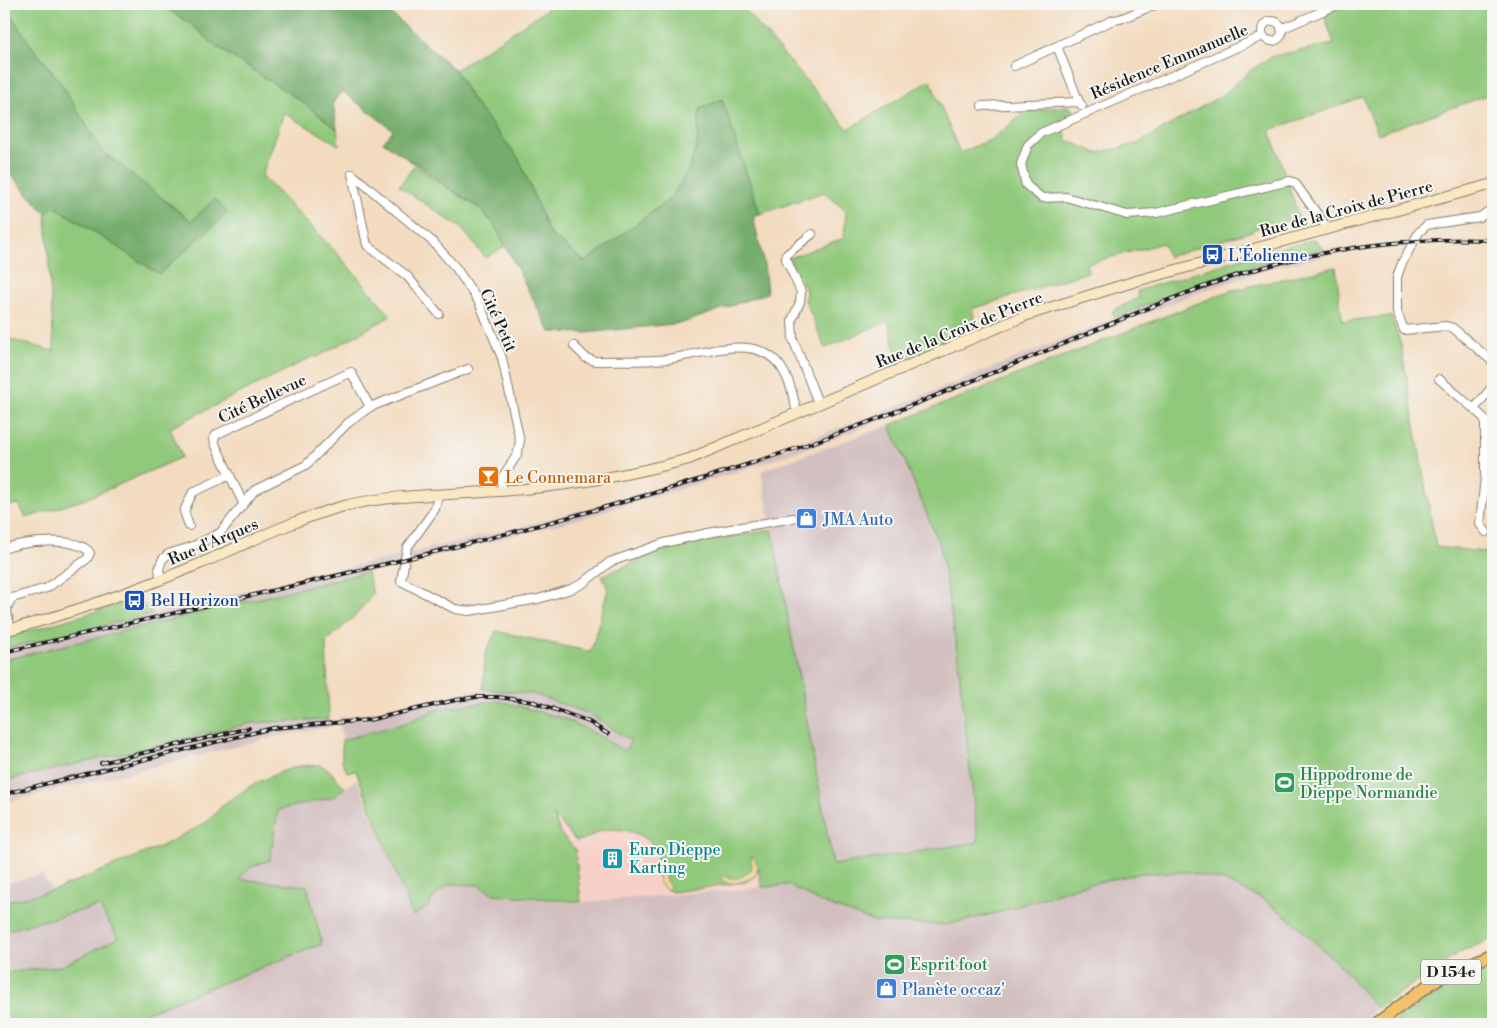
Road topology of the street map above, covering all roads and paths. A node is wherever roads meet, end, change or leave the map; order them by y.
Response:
1 (1157, 4) edge
2 (1339, 4) edge
3 (1281, 29) junction
4 (1264, 36) junction
5 (1057, 46) junction
6 (1014, 66) dead end
7 (1079, 102) junction
8 (982, 106) dead end
9 (1086, 112) junction
10 (1493, 184) edge
11 (1493, 208) edge
12 (1328, 229) junction
13 (812, 234) dead end
14 (439, 314) dead end
15 (574, 346) dead end
16 (1493, 362) edge
17 (468, 370) dead end
18 (1438, 379) dead end
19 (1493, 386) edge
20 (818, 403) junction
21 (370, 407) junction
22 (1474, 409) junction
23 (797, 412) junction
24 (230, 475) junction
25 (1485, 477) junction
26 (1493, 480) edge
27 (502, 491) junction
28 (438, 496) junction
29 (243, 503) junction
30 (793, 518) dead end
31 (189, 526) dead end
32 (1486, 532) dead end
33 (4, 548) edge
34 (161, 580) junction
35 (7, 630) edge
36 (1493, 954) edge
37 (1380, 1021) edge

1 - 5 street
2 - 3 street, Résidence Emmanuelle
3 - 4 street, Résidence Emmanuelle
3 - 4 street, Résidence Emmanuelle
4 - 9 street, Résidence Emmanuelle
5 - 6 street
5 - 7 street, Résidence Emmanuelle
7 - 8 street, Résidence Emmanuelle
7 - 9 street, Résidence Emmanuelle
9 - 12 street, Résidence Emmanuelle
10 - 12 main road, Rue de la Croix de Pierre
11 - 16 street
12 - 20 main road, Rue de la Croix de Pierre
13 - 20 street
14 - 27 street, Cité Petit
15 - 23 street
17 - 21 street
18 - 22 street
19 - 22 street
20 - 23 main road, Rue de la Croix de Pierre
21 - 24 street, Cité Bellevue
21 - 29 street
22 - 25 street
23 - 27 main road, Rue de la Croix de Pierre
24 - 29 street, Cité Bellevue
24 - 31 street
25 - 26 street
25 - 32 street
27 - 28 main road, Rue de la Croix de Pierre
28 - 30 street
28 - 34 main road, Rue d'Arques
29 - 34 street
33 - 35 street
34 - 35 main road, Rue d'Arques
36 - 37 main road, D 154e

